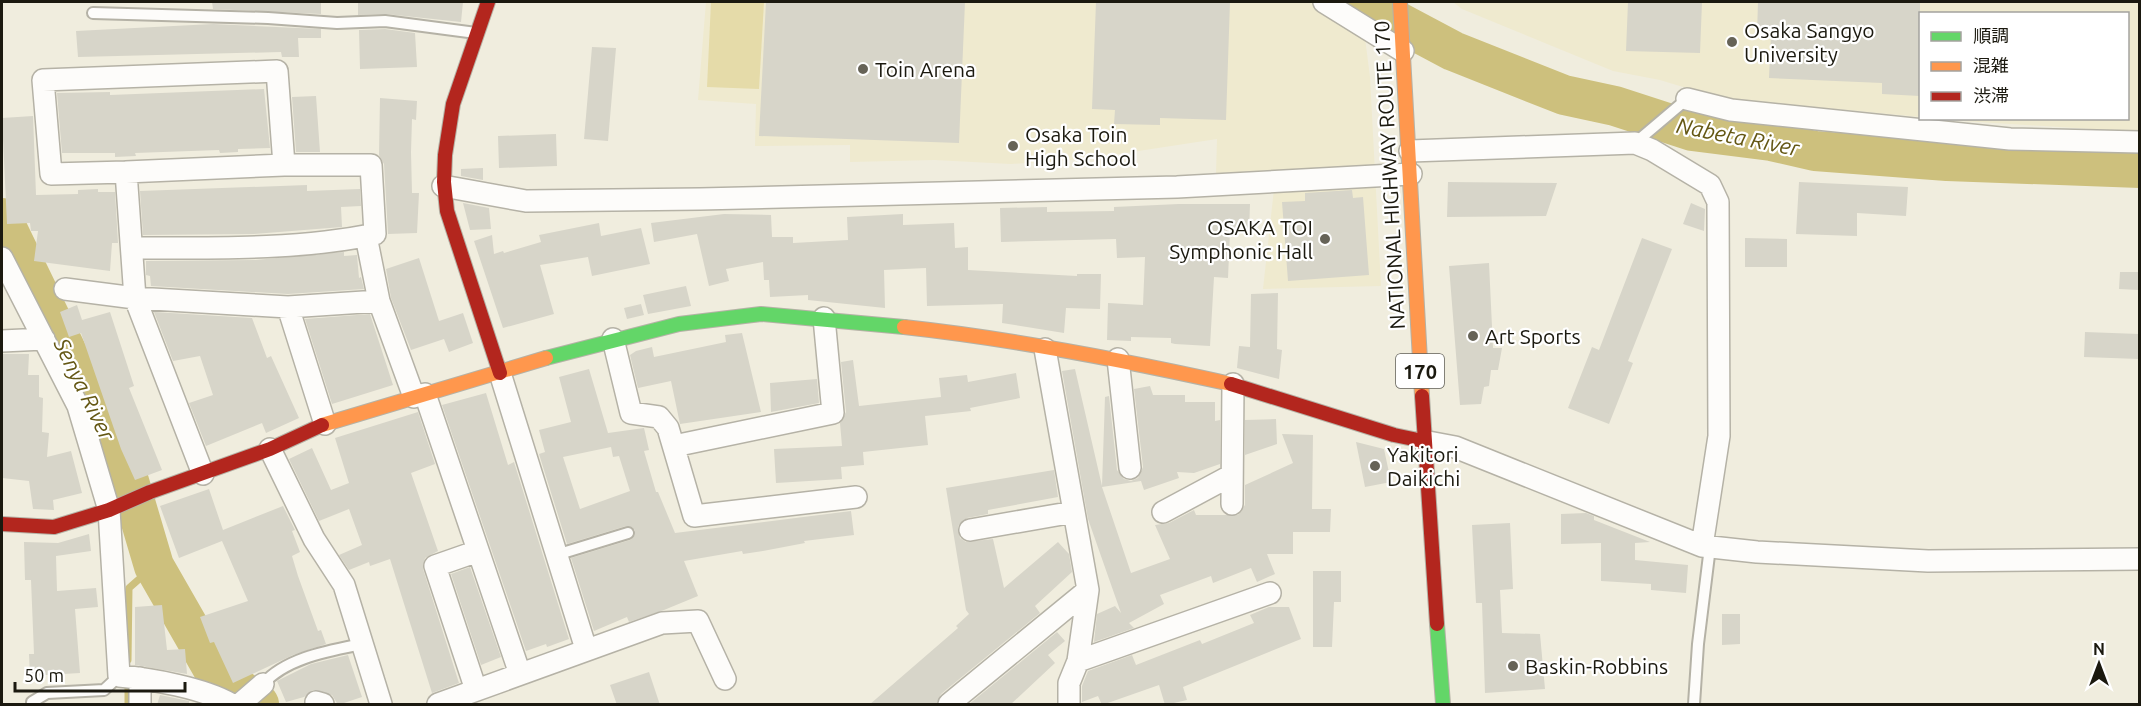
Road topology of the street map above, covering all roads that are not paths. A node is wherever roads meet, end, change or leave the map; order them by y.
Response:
1 (488, 2) edge
2 (1324, 2) edge
3 (1400, 2) edge
4 (93, 14) dead end
5 (476, 33) junction
6 (1402, 44) junction
7 (1683, 102) joint
8 (1640, 139) junction
9 (2139, 142) edge
10 (1410, 151) junction
11 (284, 165) junction
12 (126, 172) junction
13 (1411, 174) junction
14 (443, 186) junction
15 (366, 236) junction
16 (132, 248) junction
17 (2, 258) edge
18 (65, 289) dead end
19 (135, 298) junction
20 (379, 301) junction
21 (288, 307) junction
22 (824, 318) junction
23 (44, 339) junction
24 (613, 339) junction
25 (2, 341) edge
26 (1045, 349) junction
27 (1118, 359) junction
28 (500, 373) junction
29 (1233, 384) junction
30 (420, 395) junction
31 (325, 424) junction
32 (1423, 441) junction
33 (674, 446) junction
34 (270, 449) junction
35 (1130, 468) dead end
36 (203, 474) junction
37 (1232, 475) junction
38 (856, 497) dead end
39 (1232, 504) dead end
40 (109, 510) junction
41 (1074, 512) junction
42 (1163, 512) dead end
43 (2, 524) edge
44 (970, 530) dead end
45 (628, 533) dead end
46 (1706, 546) junction
47 (478, 551) junction
48 (556, 555) junction
49 (2139, 559) edge
50 (1088, 590) junction
51 (1270, 593) dead end
52 (362, 645) junction
53 (586, 649) junction
54 (1078, 661) junction
55 (520, 674) junction
56 (131, 677) junction
57 (725, 680) dead end
58 (263, 684) joint
59 (476, 690) junction
60 (32, 705) edge
61 (140, 705) edge
62 (231, 705) edge
63 (240, 705) edge
64 (381, 705) edge
65 (438, 705) edge
66 (949, 705) edge
67 (1069, 705) edge
68 (1443, 705) edge
69 (1694, 705) edge

1 - 5 main road
2 - 6 street
3 - 6 main road, NATIONAL HIGHWAY ROUTE 170 / 170
4 - 5 lane
5 - 14 main road
6 - 10 main road, NATIONAL HIGHWAY ROUTE 170 / 170
7 - 8 lane
7 - 9 street
8 - 10 street
8 - 46 street
10 - 13 main road, NATIONAL HIGHWAY ROUTE 170 / 170
11 - 12 street
11 - 12 street
11 - 15 street
12 - 16 street
13 - 14 street
13 - 32 main road, NATIONAL HIGHWAY ROUTE 170 / 170
14 - 28 main road
15 - 16 street
15 - 20 street
16 - 19 street
17 - 23 street
18 - 19 street
19 - 21 street
19 - 36 street
20 - 21 street
20 - 30 street
21 - 31 street
22 - 24 main road
22 - 26 main road
22 - 33 street
23 - 25 street
23 - 40 street
24 - 28 main road
24 - 33 street
26 - 27 main road
26 - 41 street
27 - 29 main road
27 - 35 street
28 - 30 main road
28 - 48 street
29 - 32 main road
29 - 37 street
30 - 31 main road
30 - 47 street
31 - 34 main road
32 - 46 street
32 - 68 main road, NATIONAL HIGHWAY ROUTE 170 / 170
33 - 38 street
34 - 36 main road
34 - 52 street
36 - 40 main road
37 - 39 street
37 - 42 street
40 - 43 main road
40 - 56 street
41 - 44 street
41 - 50 street
45 - 48 lane
46 - 49 street
46 - 69 lane
47 - 55 street
47 - 59 street
48 - 53 street
50 - 54 street
50 - 66 street
51 - 54 street
52 - 58 lane
52 - 64 street
53 - 55 street
53 - 57 street
54 - 67 street
55 - 59 street
56 - 60 lane
56 - 61 street
56 - 62 street
58 - 63 street
59 - 65 street

